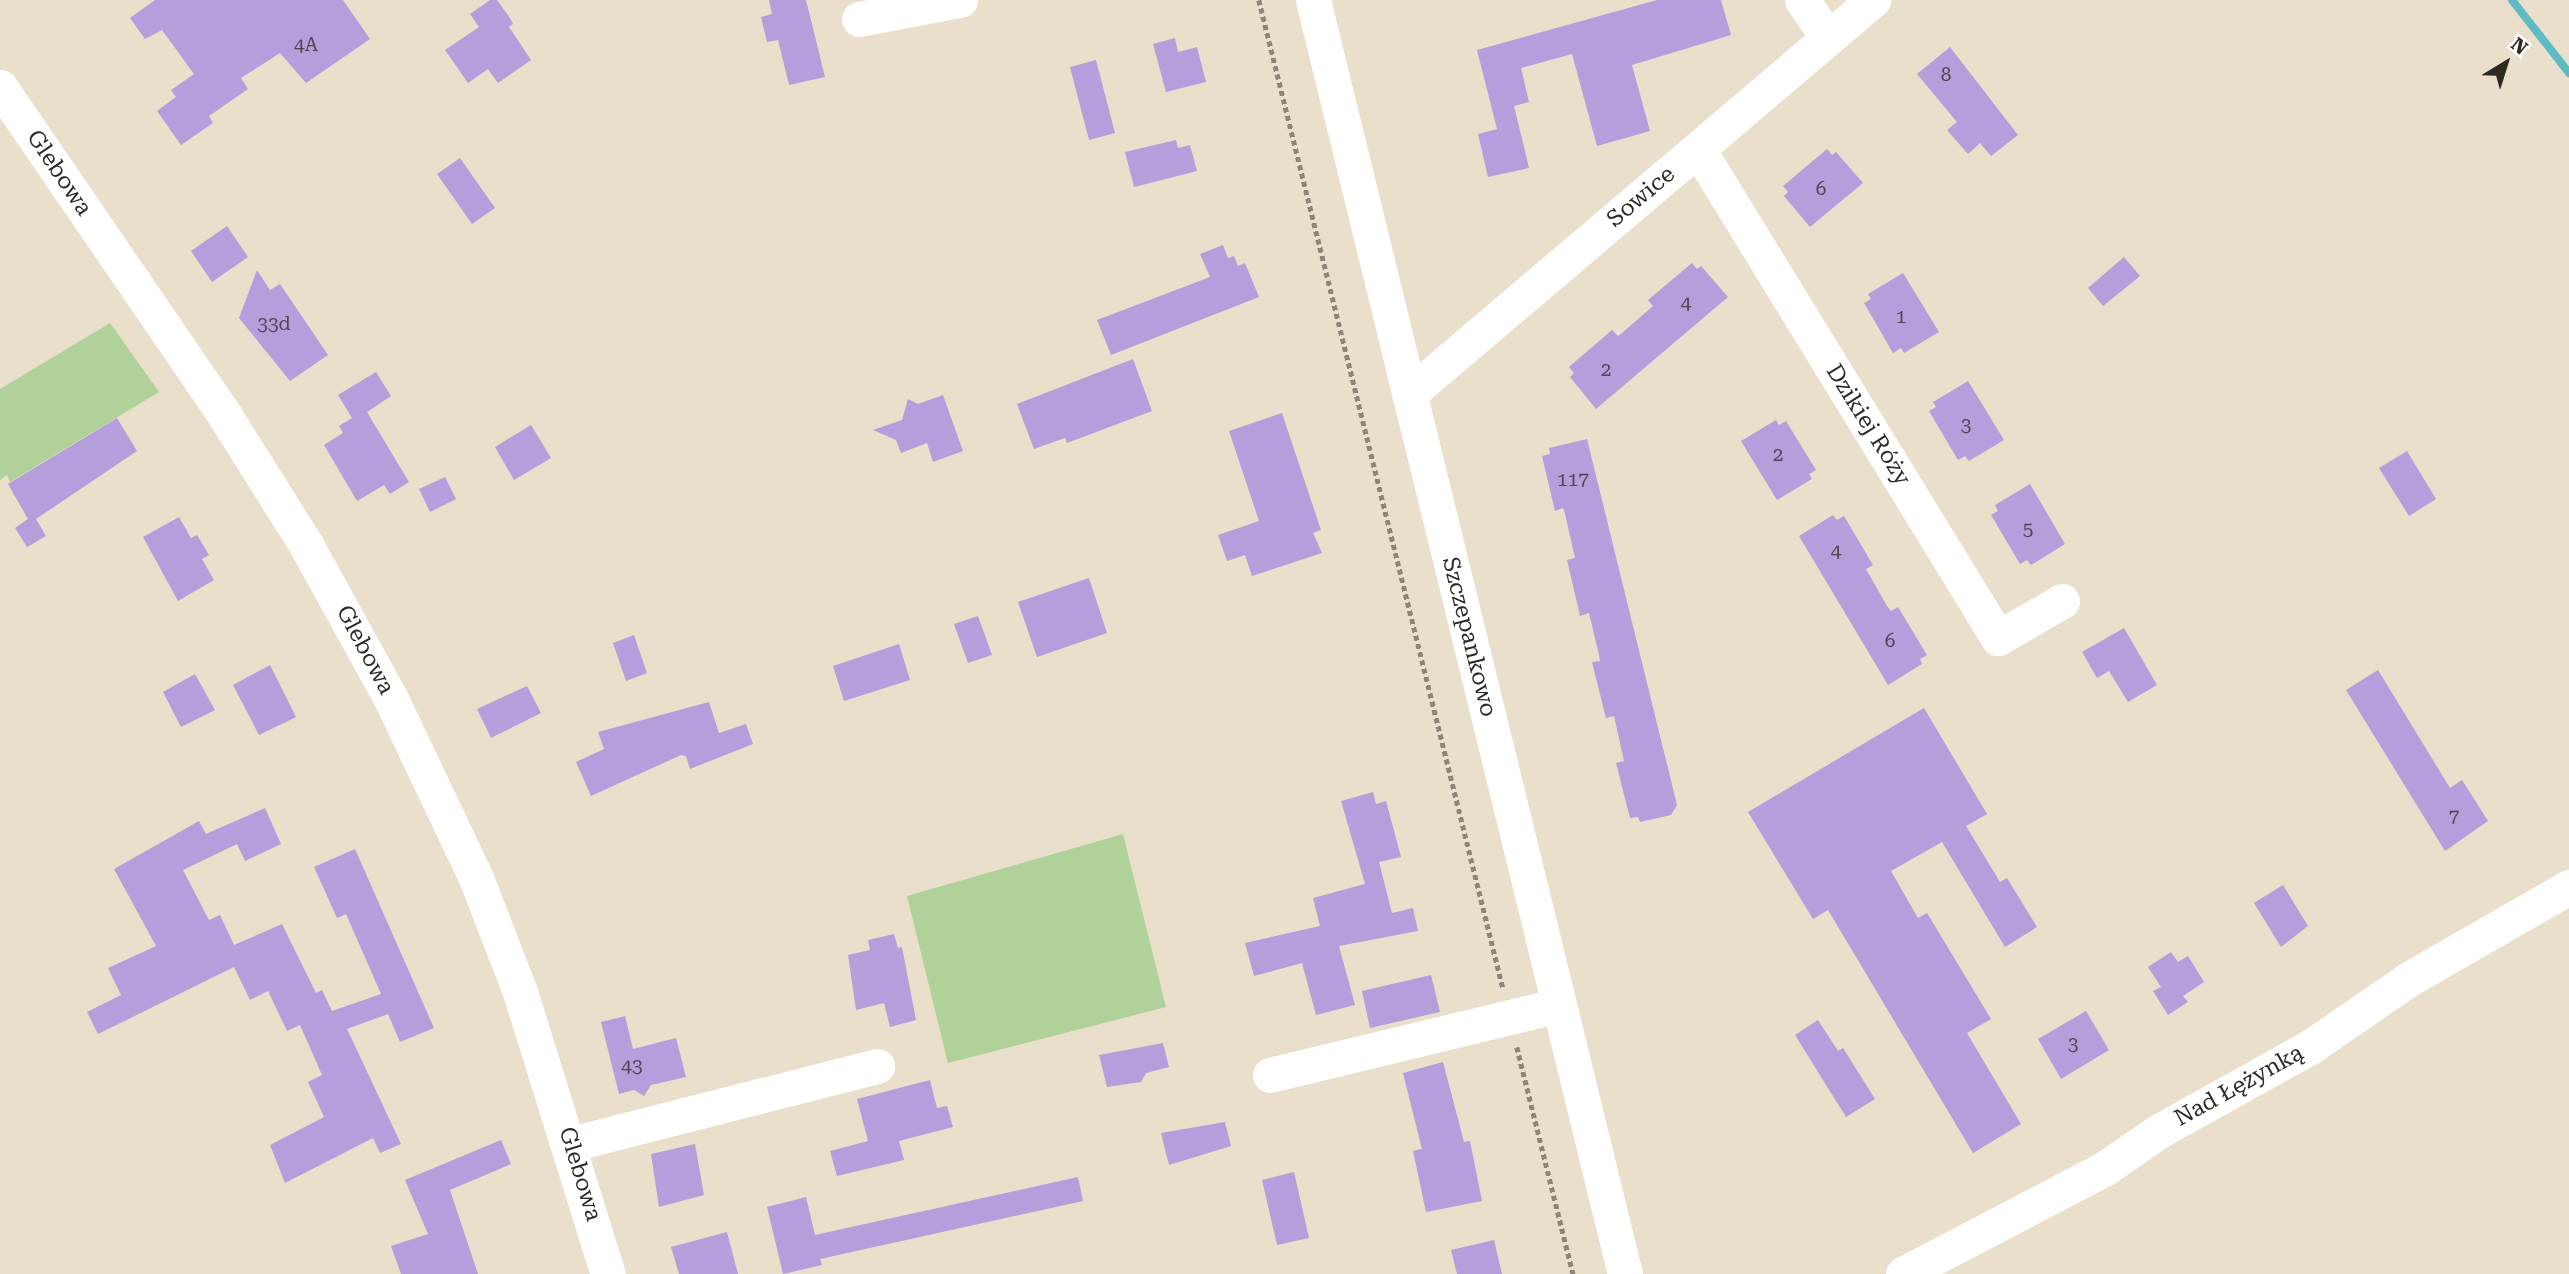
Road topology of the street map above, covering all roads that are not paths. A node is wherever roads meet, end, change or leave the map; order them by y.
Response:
1 (960, 0) edge
2 (1313, 0) edge
3 (1802, 0) edge
4 (1873, 0) edge
5 (859, 19) dead end
6 (1828, 38) junction
7 (0, 87) edge
8 (1698, 149) junction
9 (1409, 394) junction
10 (2062, 601) dead end
11 (2569, 887) edge
12 (1559, 1005) junction
13 (877, 1066) dead end
14 (1270, 1075) dead end
15 (571, 1144) junction
16 (608, 1274) edge
17 (1625, 1274) edge
18 (1903, 1274) edge

1 - 5 street
2 - 9 street, Szczepankowo
3 - 6 street
4 - 6 street, Sowice
6 - 8 street, Sowice
7 - 15 street, Glebowa
8 - 9 street, Sowice
8 - 10 street, Dzikiej Róży
9 - 12 street, Szczepankowo
11 - 18 street, Nad Łężynką
12 - 14 street
12 - 17 street, Szczepankowo
13 - 15 street
15 - 16 street, Glebowa

